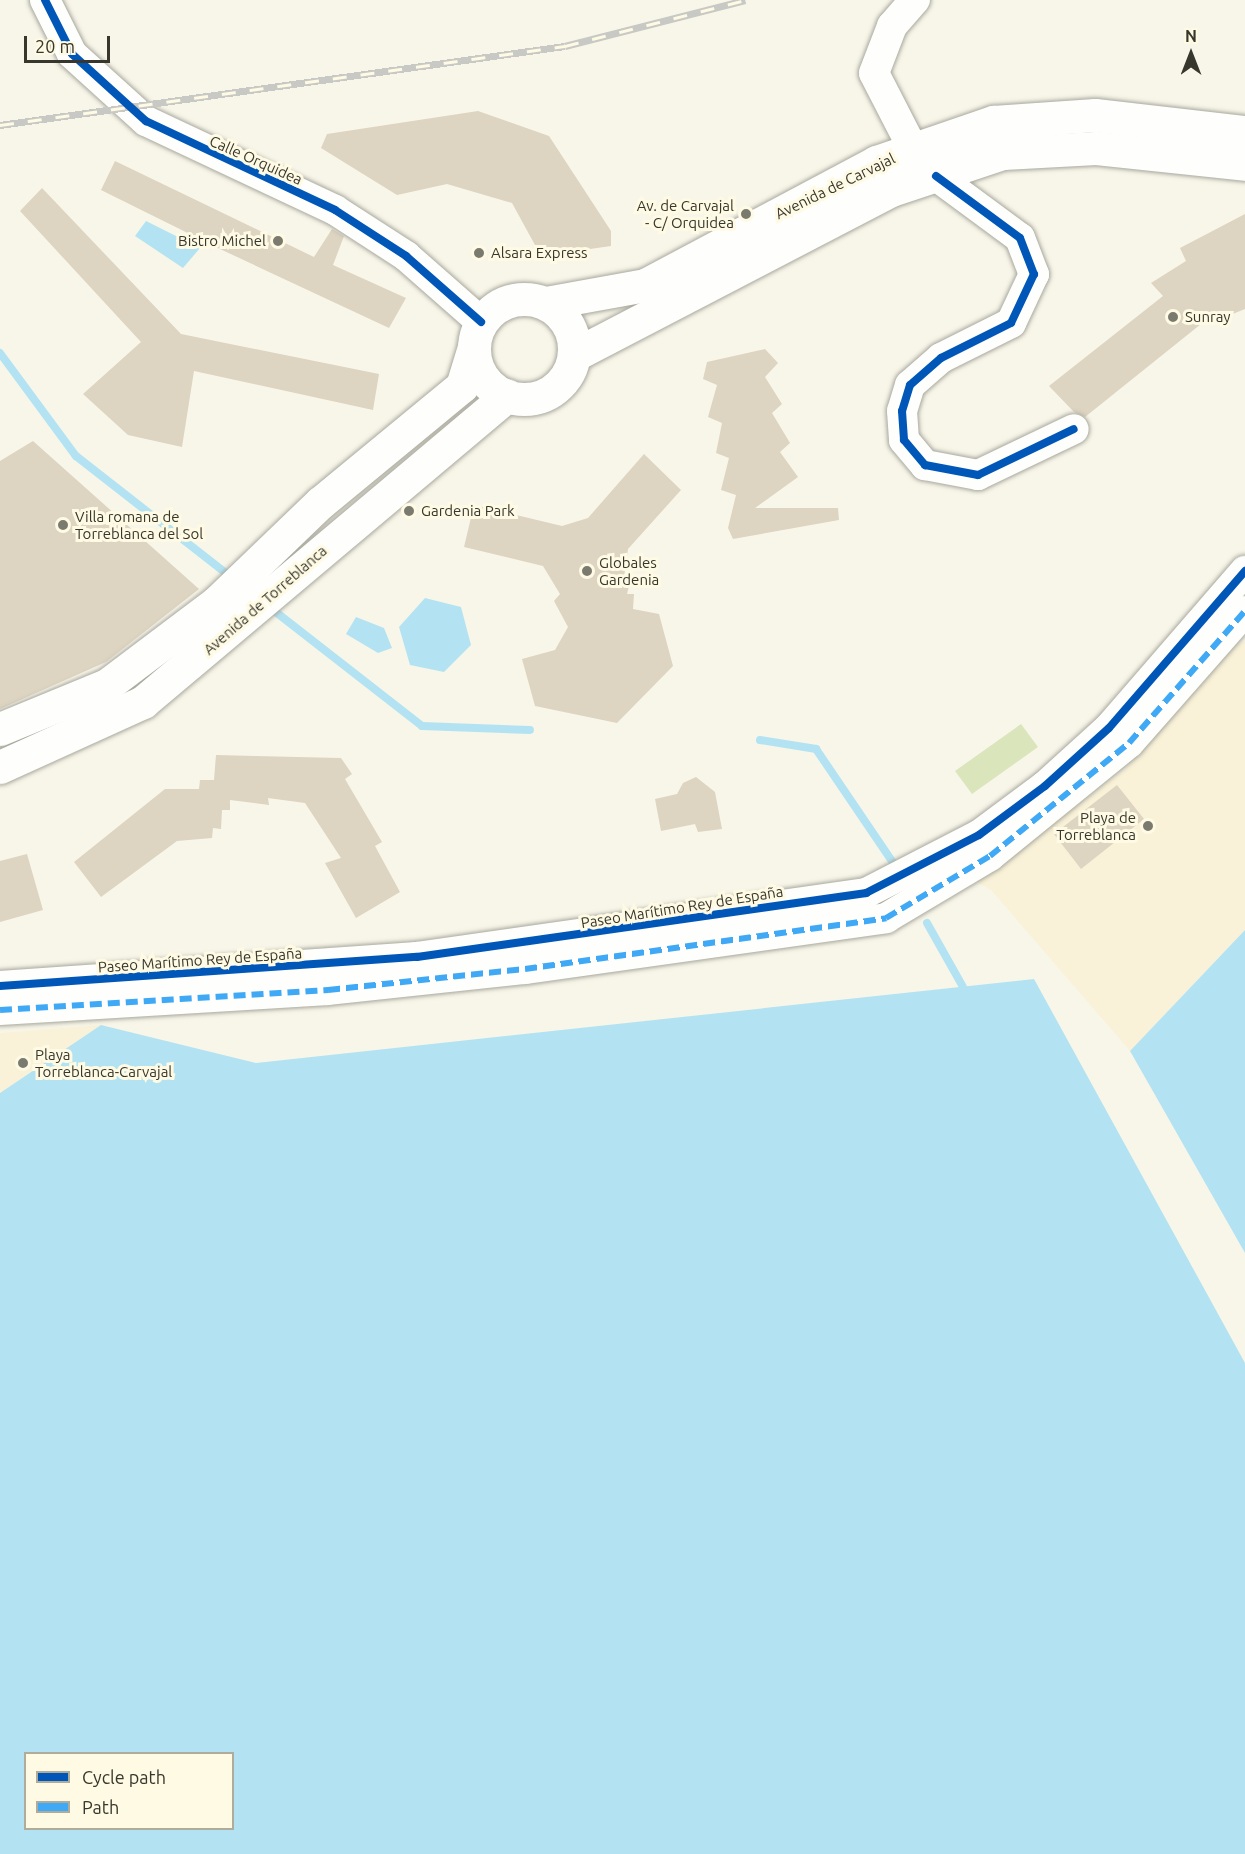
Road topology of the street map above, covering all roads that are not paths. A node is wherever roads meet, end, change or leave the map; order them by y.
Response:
1 (45, 0) edge
2 (915, 0) edge
3 (1245, 132) edge
4 (913, 149) junction
5 (1245, 164) edge
6 (936, 176) junction
7 (546, 303) junction
8 (478, 334) junction
9 (574, 356) junction
10 (507, 396) junction
11 (1074, 429) dead end
12 (1245, 571) edge
13 (1245, 611) edge
14 (0, 729) edge
15 (0, 767) edge
16 (0, 986) edge
17 (0, 1010) edge

1 - 8 street, Calle Orquidea
2 - 4 street
3 - 4 main road, Avenida de Carvajal
4 - 7 main road, Avenida de Carvajal
5 - 6 main road, Avenida de Carvajal
6 - 9 main road, Avenida de Carvajal
6 - 11 street
7 - 8 main road
7 - 9 main road
8 - 10 main road
8 - 14 main road, Avenida de Torreblanca
9 - 10 main road
10 - 15 main road, Avenida de Torreblanca
12 - 16 street, Paseo Marítimo Rey de España
13 - 17 street

